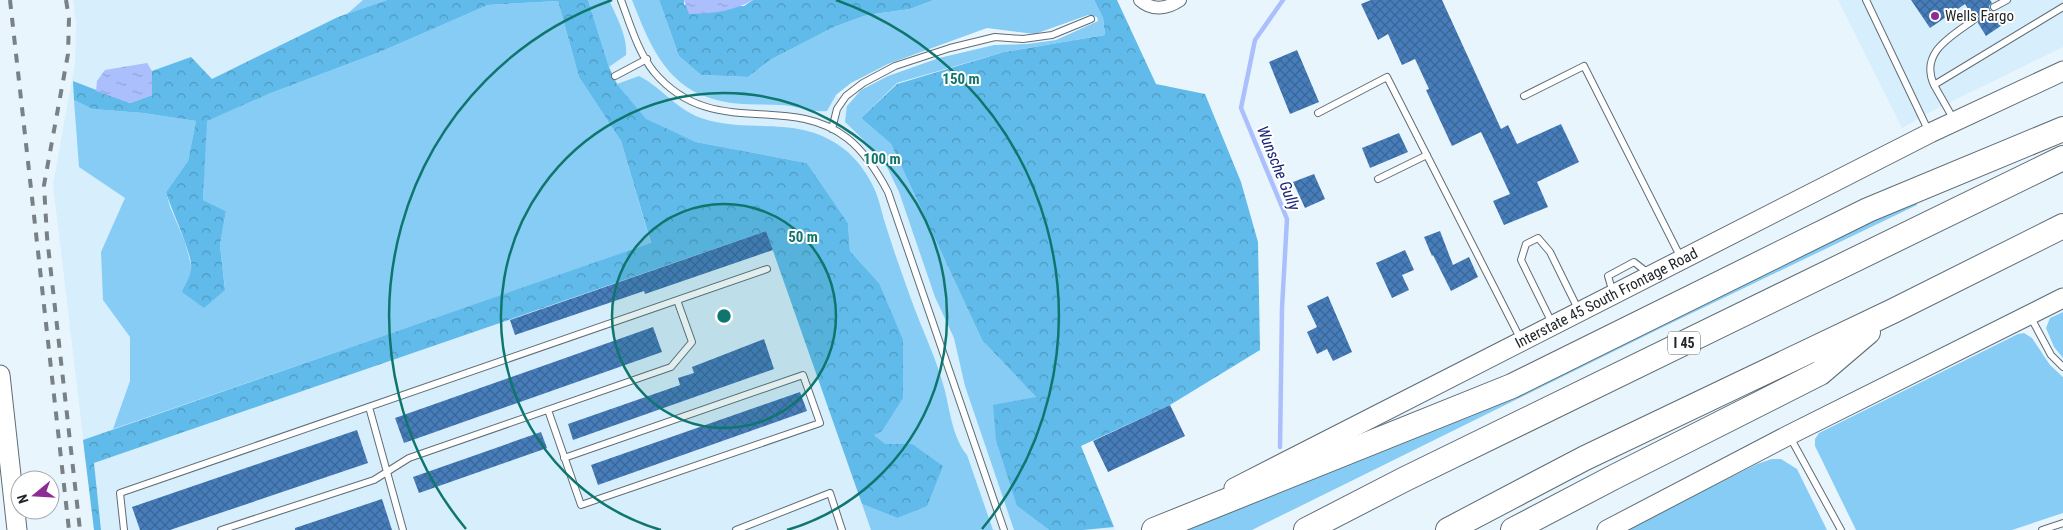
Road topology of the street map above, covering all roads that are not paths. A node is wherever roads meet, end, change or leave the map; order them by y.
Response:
1 (621, 0) edge
2 (1140, 0) edge
3 (1180, 0) edge
4 (1866, 0) edge
5 (2007, 0) edge
6 (1994, 7) dead end
7 (2063, 7) edge
8 (1091, 19) dead end
9 (1975, 19) dead end
10 (647, 59) junction
11 (2063, 71) edge
12 (615, 76) dead end
13 (1934, 85) junction
14 (1524, 96) dead end
15 (1318, 113) dead end
16 (1955, 122) junction
17 (832, 129) junction
18 (2063, 129) edge
19 (1930, 133) junction
20 (1427, 155) junction
21 (2063, 158) edge
22 (1378, 179) dead end
23 (2063, 226) edge
24 (1682, 260) junction
25 (767, 269) dead end
26 (2063, 298) edge
27 (678, 300) junction
28 (1893, 311) junction
29 (1579, 312) junction
30 (2029, 314) junction
31 (1553, 325) junction
32 (1522, 341) junction
33 (2063, 367) edge
34 (0, 384) edge
35 (369, 407) junction
36 (548, 410) junction
37 (1790, 435) junction
38 (564, 458) junction
39 (387, 472) junction
40 (2063, 523) edge
41 (17, 530) edge
42 (124, 530) edge
43 (222, 530) edge
44 (403, 530) edge
45 (736, 530) edge
46 (842, 530) edge
47 (1004, 530) edge
48 (1150, 530) edge
49 (1154, 530) edge
50 (1306, 530) edge
51 (1448, 530) edge
52 (1513, 530) edge
53 (1607, 530) edge
54 (1841, 530) edge
55 (2042, 530) edge

1 - 10 lane
2 - 3 street
4 - 19 lane
5 - 6 lane
7 - 13 lane
8 - 17 lane
9 - 13 lane
10 - 12 lane
10 - 17 lane
11 - 16 main road, Interstate 45 South Frontage Road
13 - 16 lane
14 - 24 lane
15 - 20 lane
16 - 19 main road, Interstate 45 South Frontage Road
17 - 47 lane
18 - 49 highway
19 - 24 main road, Interstate 45 South Frontage Road
20 - 22 lane
20 - 32 lane
21 - 50 highway, I 45
23 - 28 highway
24 - 29 main road, Interstate 45 South Frontage Road
25 - 27 lane
26 - 30 main road
27 - 35 lane
27 - 36 lane
28 - 51 highway
28 - 52 highway
29 - 31 main road, Interstate 45 South Frontage Road
29 - 31 lane
30 - 33 lane
30 - 37 main road
31 - 32 main road, Interstate 45 South Frontage Road
32 - 48 main road, Interstate 45 South Frontage Road
34 - 41 main road
35 - 39 lane
35 - 42 lane
36 - 38 lane
36 - 39 lane
37 - 53 main road
37 - 54 lane
38 - 38 lane
39 - 43 lane
39 - 44 lane
40 - 55 lane
45 - 46 lane

